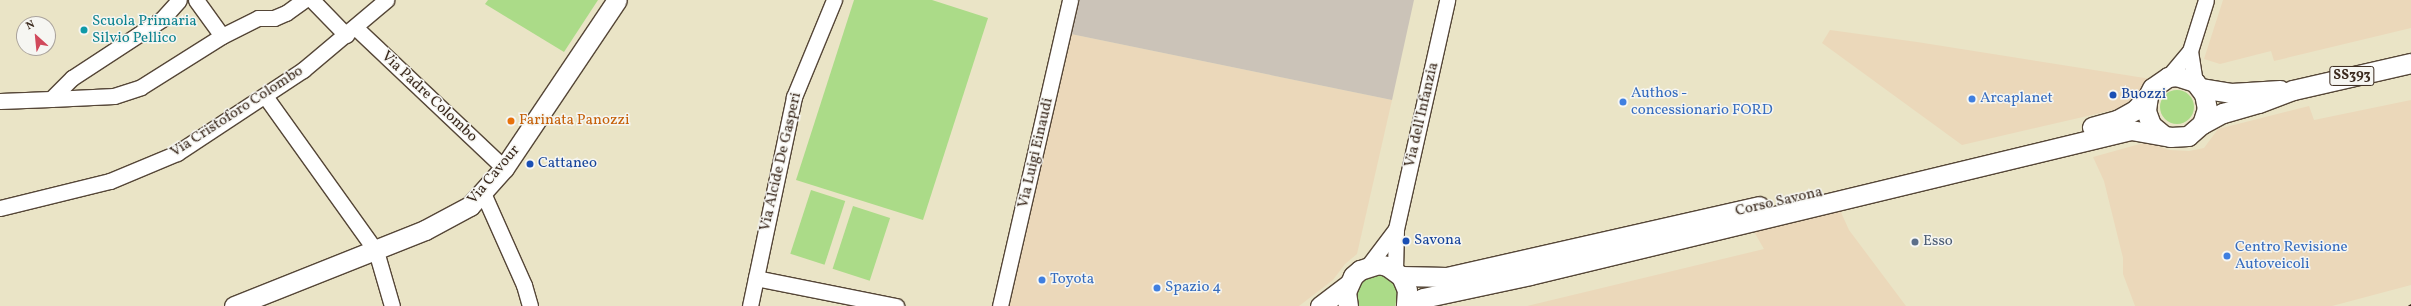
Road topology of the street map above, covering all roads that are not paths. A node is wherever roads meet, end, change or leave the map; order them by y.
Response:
1 (179, 0) edge
2 (196, 0) edge
3 (304, 0) edge
4 (312, 0) edge
5 (386, 0) edge
6 (617, 0) edge
7 (834, 0) edge
8 (1070, 0) edge
9 (1448, 0) edge
10 (2206, 0) edge
11 (350, 31) junction
12 (222, 36) junction
13 (2190, 51) junction
14 (2411, 63) edge
15 (2168, 78) junction
16 (2198, 85) junction
17 (2293, 90) junction
18 (265, 96) junction
19 (2148, 96) junction
20 (51, 100) junction
21 (0, 101) edge
22 (2202, 124) junction
23 (2162, 134) junction
24 (504, 168) junction
25 (483, 193) junction
26 (0, 208) edge
27 (1396, 229) junction
28 (376, 251) junction
29 (1368, 266) junction
30 (1398, 273) junction
31 (756, 278) junction
32 (1348, 284) junction
33 (245, 304) edge
34 (392, 306) edge
35 (530, 306) edge
36 (750, 306) edge
37 (896, 306) edge
38 (1000, 306) edge
39 (1320, 306) edge
40 (1348, 306) edge
41 (1406, 306) edge
42 (1411, 306) edge

1 - 20 street
2 - 12 street
3 - 12 street
4 - 11 street, Via Padre Colombo
5 - 11 street, Via Cristoforo Colombo
6 - 24 main road, Via Cavour
7 - 31 street, Via Alcide De Gasperi
8 - 38 street, Via Luigi Einaudi
9 - 27 street, Via dell'Infanzia
10 - 13 street
11 - 18 street, Via Cristoforo Colombo
11 - 24 street, Via Padre Colombo
12 - 20 street
13 - 15 street
13 - 16 street
14 - 17 main road, SS393
15 - 16 main road
15 - 19 main road
16 - 17 main road, SS393
16 - 22 main road
17 - 22 main road, SS393
18 - 26 street, Via Cristoforo Colombo
18 - 28 street
19 - 23 main road
19 - 30 main road, Corso Savona
20 - 21 street
22 - 23 main road
23 - 42 main road, Corso Savona
24 - 25 main road, Via Cavour
25 - 28 main road, Via Cavour
25 - 35 street
27 - 29 street, Via dell'Infanzia
27 - 30 street, Via dell'Infanzia
28 - 33 main road, Via Cavour
28 - 34 street
29 - 30 main road, Corso Savona
29 - 32 main road
30 - 41 main road
31 - 36 street, Via Alcide De Gasperi
31 - 37 street
32 - 39 main road
32 - 40 main road

